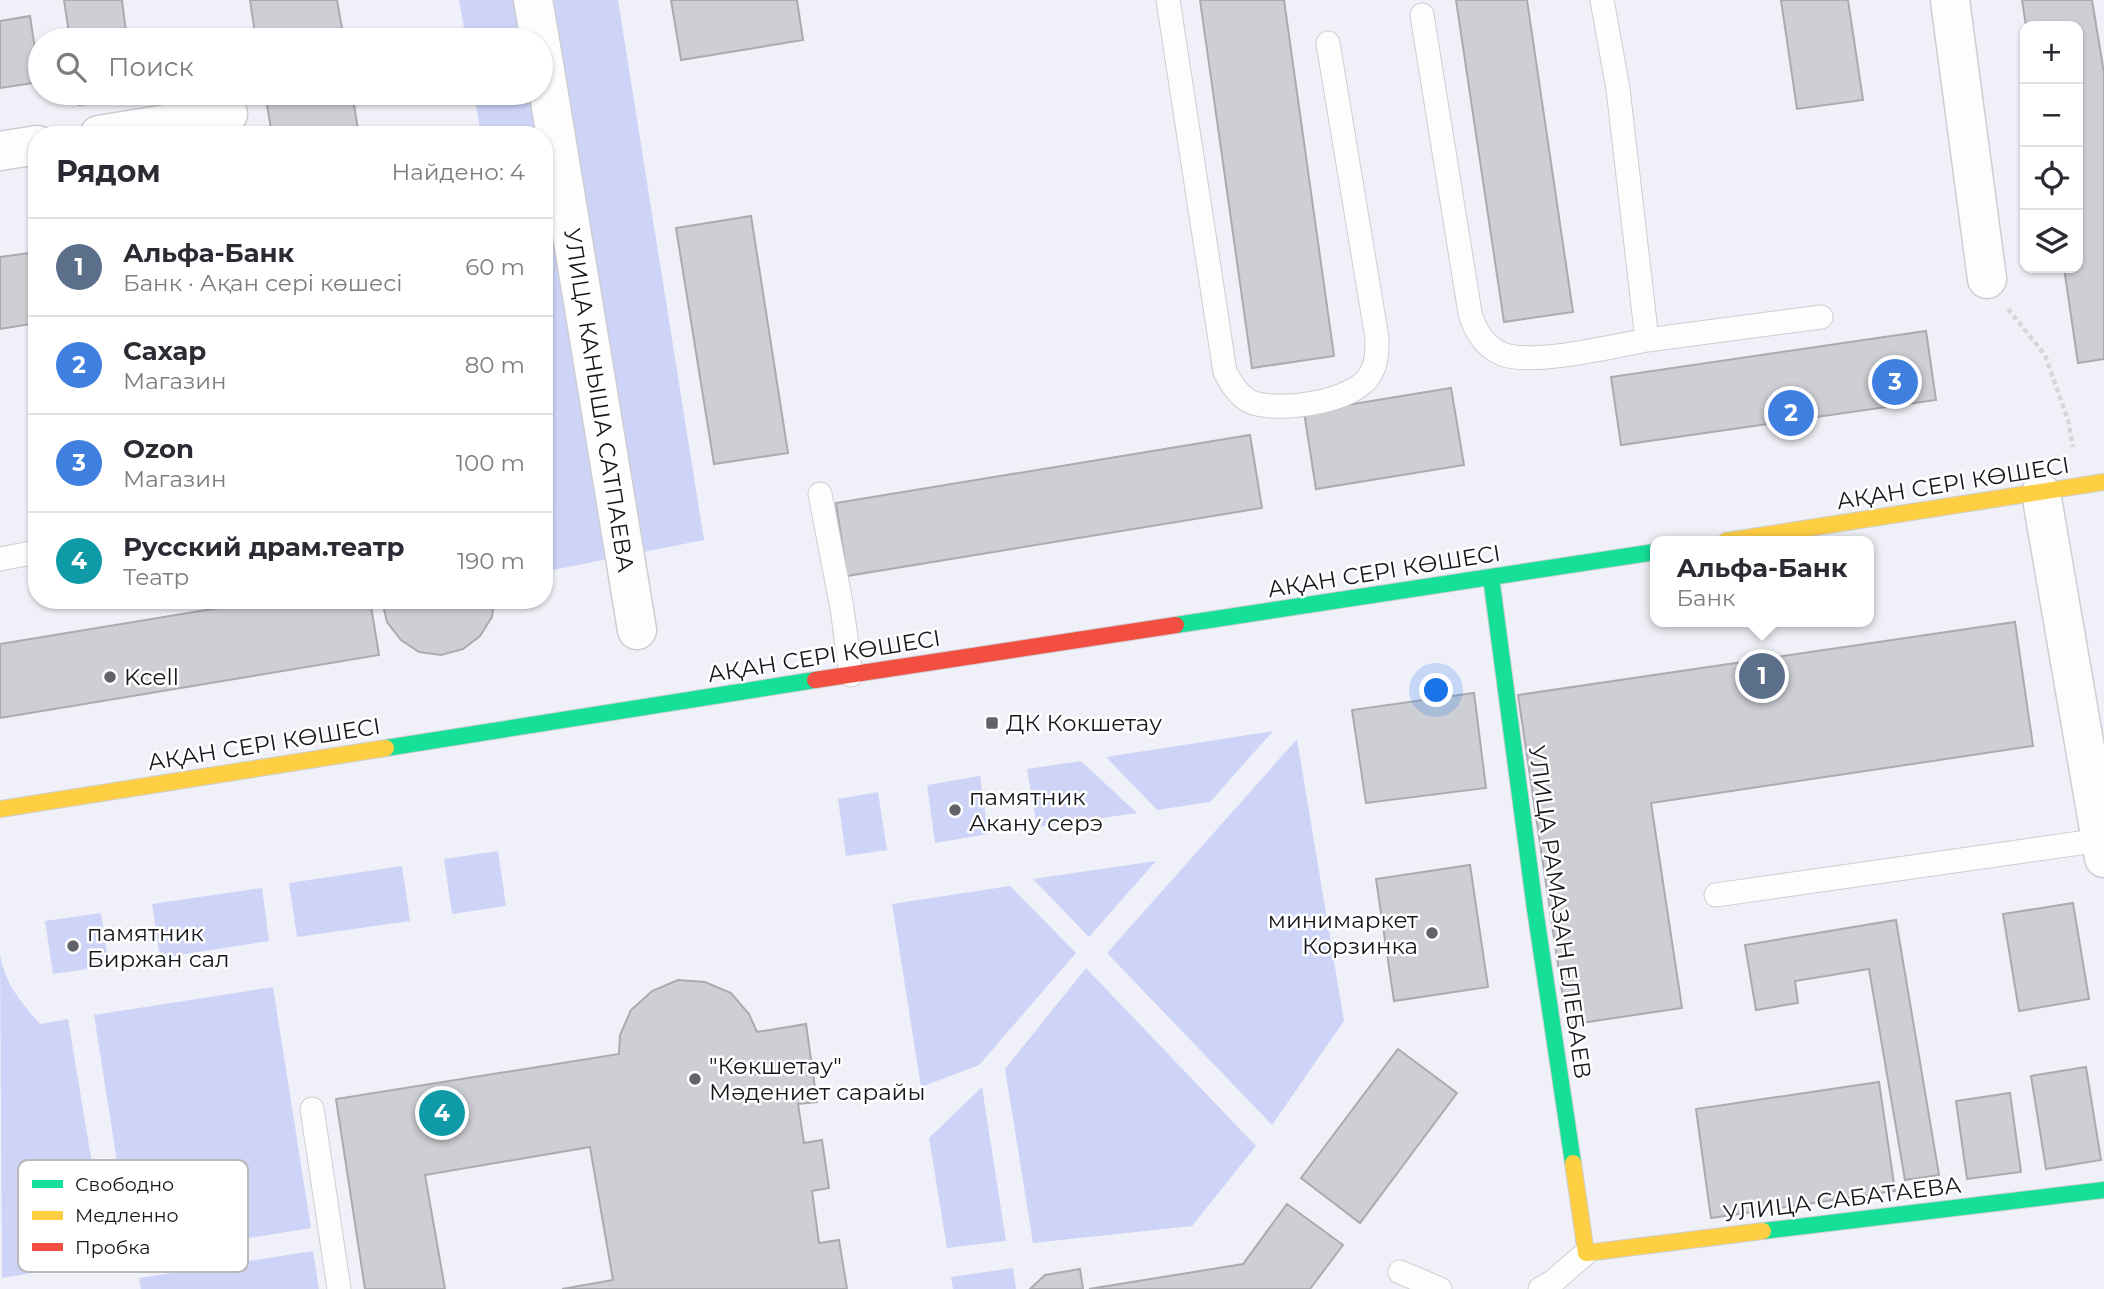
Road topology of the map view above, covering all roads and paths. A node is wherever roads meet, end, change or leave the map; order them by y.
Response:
1 (533, 0) edge
2 (1168, 0) edge
3 (1602, 0) edge
4 (1951, 0) edge
5 (1422, 15) dead end
6 (538, 28) edge
7 (1328, 43) dead end
8 (551, 105) edge
9 (228, 114) dead end
10 (154, 126) edge
11 (28, 146) edge
12 (0, 151) edge
13 (1987, 279) joint
14 (1821, 317) dead end
15 (1647, 340) junction
16 (2104, 482) edge
17 (2080, 486) junction
18 (2041, 493) junction
19 (820, 494) dead end
20 (1759, 536) edge
21 (1650, 553) edge
22 (28, 554) edge
23 (0, 559) edge
24 (1491, 577) junction
25 (637, 630) dead end
26 (851, 675) junction
27 (0, 809) edge
28 (2103, 849) edge
29 (1716, 895) dead end
30 (312, 1110) dead end
31 (2104, 1190) edge
32 (1586, 1253) junction
33 (1400, 1272) dead end
34 (340, 1289) edge
35 (1440, 1289) edge
36 (1540, 1289) edge

1 - 6 street
2 - 7 lane
3 - 15 lane
4 - 13 street
5 - 15 lane
8 - 25 street, УЛИЦА КАНЫША САТПАЕВА
9 - 10 street
11 - 12 street
13 - 17 path
14 - 15 lane
16 - 17 street, АҚАН СЕРІ КӨШЕСІ
17 - 18 street, АҚАН СЕРІ КӨШЕСІ
18 - 20 street, АҚАН СЕРІ КӨШЕСІ
18 - 28 street
19 - 26 lane
21 - 24 street, АҚАН СЕРІ КӨШЕСІ
22 - 23 lane
24 - 26 street, АҚАН СЕРІ КӨШЕСІ
24 - 32 street, УЛИЦА РАМАЗАН ЕЛЕБАЕВ
26 - 27 street, АҚАН СЕРІ КӨШЕСІ
28 - 29 lane
30 - 34 lane
31 - 32 street, УЛИЦА САБАТАЕВА
32 - 36 lane
33 - 35 lane

